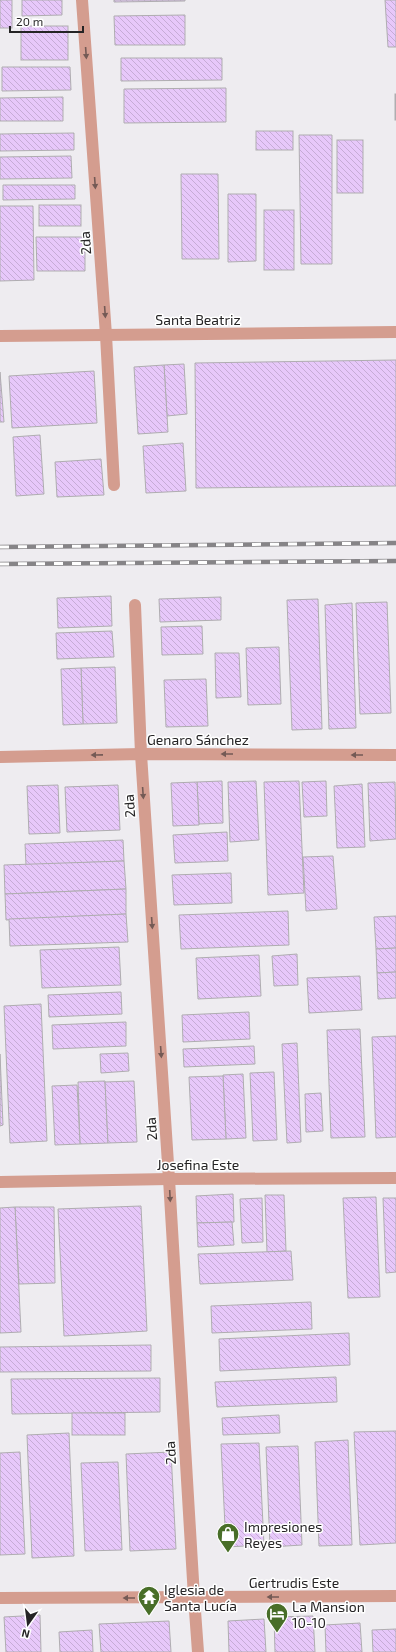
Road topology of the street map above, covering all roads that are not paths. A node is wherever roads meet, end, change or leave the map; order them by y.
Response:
1 (82, 0) edge
2 (396, 332) edge
3 (106, 335) junction
4 (0, 336) edge
5 (114, 485) dead end
6 (135, 605) dead end
7 (141, 754) junction
8 (396, 755) edge
9 (0, 757) edge
10 (396, 1178) edge
11 (169, 1179) junction
12 (0, 1182) edge
13 (396, 1596) edge
14 (194, 1597) junction
15 (0, 1598) edge
16 (198, 1652) edge

1 -> 3 street, 2da
2 - 3 street, Santa Beatriz
3 - 4 street, Santa Beatriz
3 - 5 street, 2da
6 - 7 street, 2da
8 -> 7 street, Genaro Sánchez
7 -> 9 street, Genaro Sánchez
7 -> 11 street, 2da
10 - 11 street, Josefina Este
11 - 12 street, Josefina Este
11 -> 14 street, 2da
13 -> 14 street, Gertrudis Este
14 -> 15 street, Gertrudis Este
14 - 16 street, 2da

